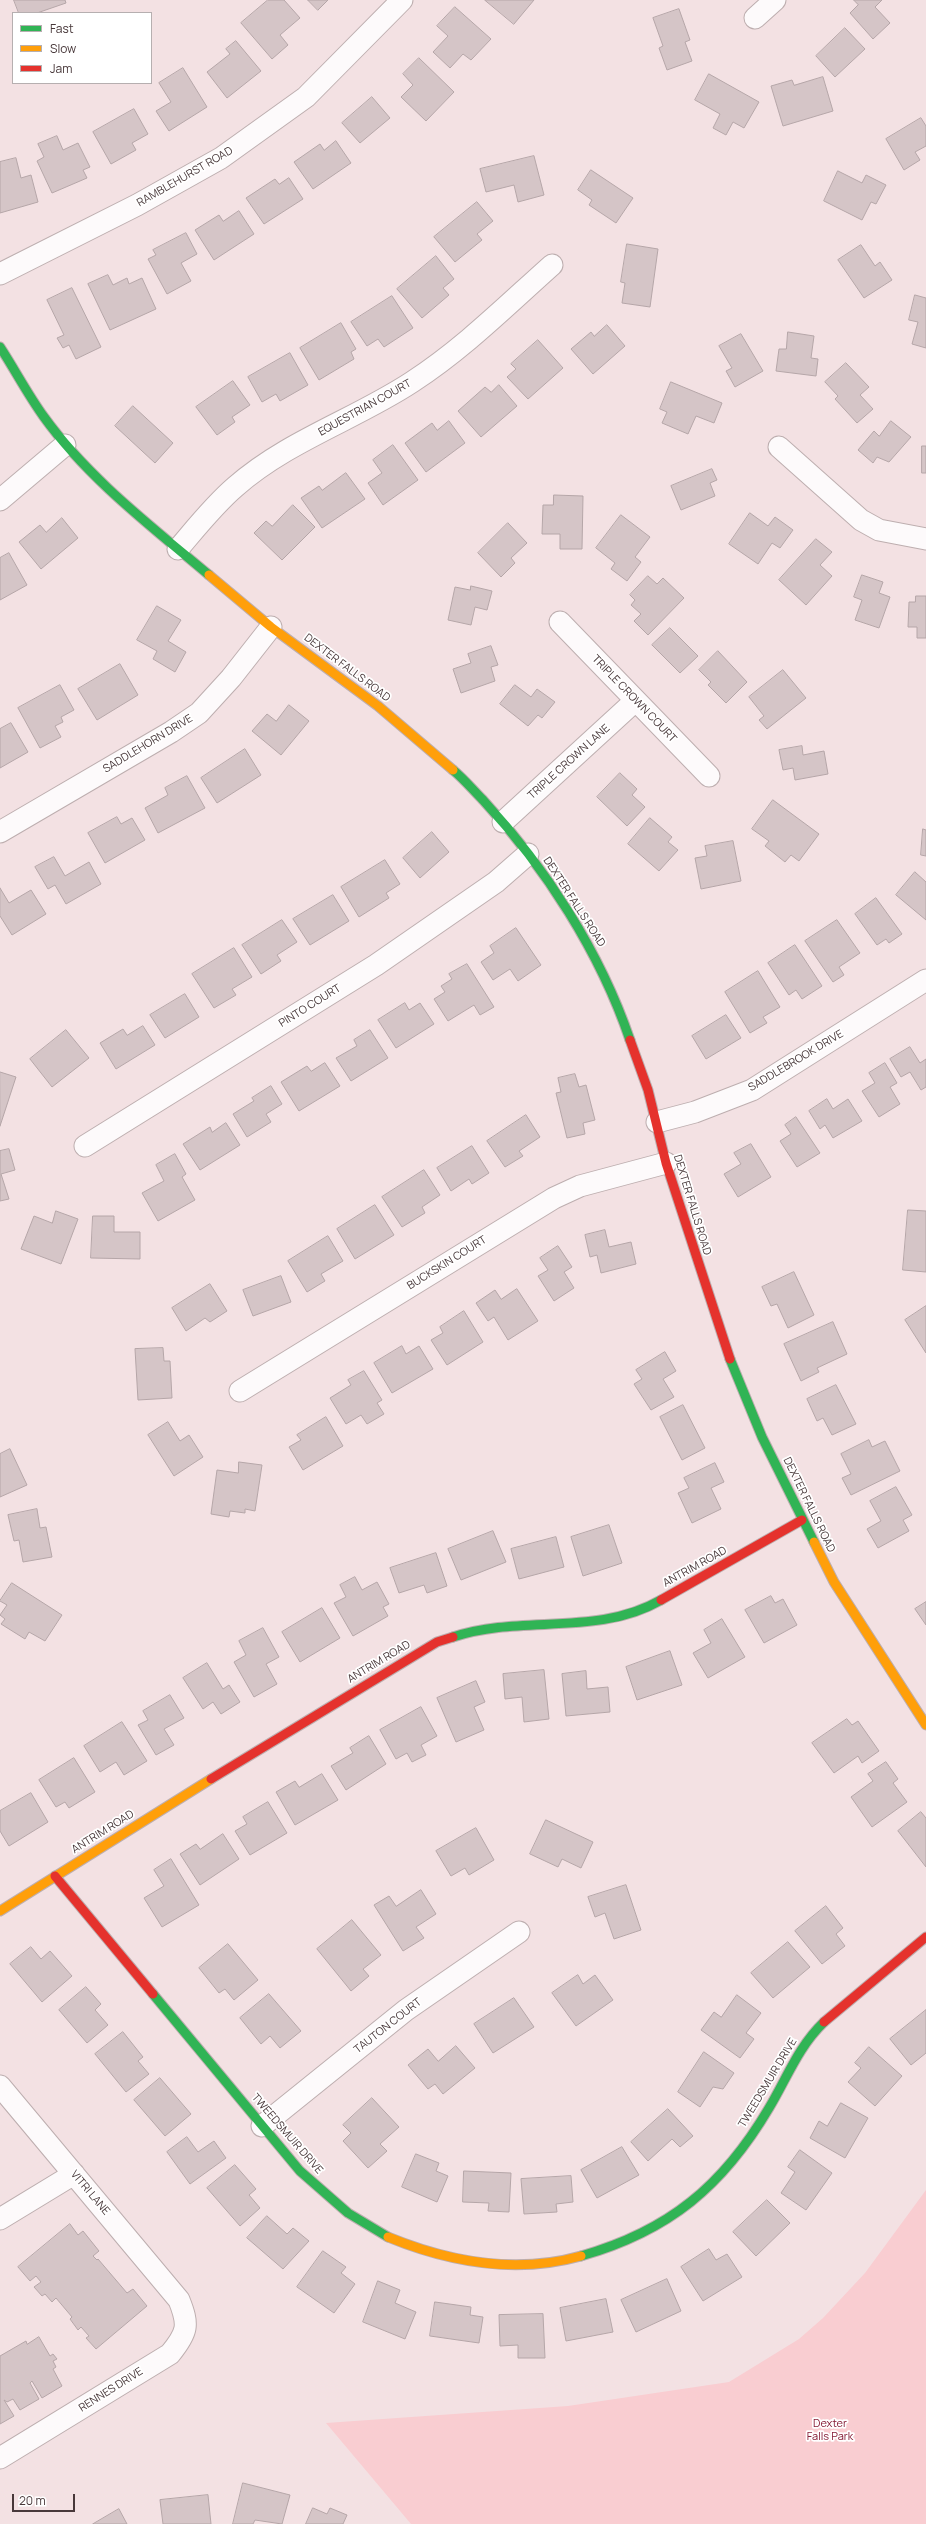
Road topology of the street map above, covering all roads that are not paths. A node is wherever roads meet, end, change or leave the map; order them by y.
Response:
1 (402, 0) edge
2 (774, 0) edge
3 (755, 18) dead end
4 (552, 265) dead end
5 (0, 274) edge
6 (0, 347) edge
7 (65, 445) junction
8 (779, 447) dead end
9 (0, 500) edge
10 (926, 539) edge
11 (178, 549) junction
12 (560, 622) dead end
13 (271, 627) junction
14 (635, 701) junction
15 (709, 776) dead end
16 (503, 822) junction
17 (0, 832) edge
18 (528, 854) junction
19 (926, 980) edge
20 (657, 1122) junction
21 (85, 1146) dead end
22 (666, 1163) junction
23 (240, 1391) dead end
24 (802, 1520) junction
25 (923, 1714) edge
26 (55, 1876) junction
27 (0, 1911) edge
28 (518, 1932) dead end
29 (926, 1937) edge
30 (0, 2086) edge
31 (262, 2126) junction
32 (74, 2174) junction
33 (0, 2219) edge
34 (179, 2300) joint
35 (0, 2458) edge

1 - 5 street, RAMBLEHURST ROAD
2 - 3 street
4 - 11 street, EQUESTRIAN COURT
6 - 7 street, DEXTER FALLS ROAD
7 - 9 street
7 - 11 street, DEXTER FALLS ROAD
8 - 10 street
11 - 13 street, DEXTER FALLS ROAD
12 - 14 street, TRIPLE CROWN COURT
13 - 16 street, DEXTER FALLS ROAD
13 - 17 street, SADDLEHORN DRIVE
14 - 15 street, TRIPLE CROWN COURT
14 - 16 street, TRIPLE CROWN LANE
16 - 18 street, DEXTER FALLS ROAD
18 - 20 street, DEXTER FALLS ROAD
18 - 21 street, PINTO COURT
19 - 20 street, SADDLEBROOK DRIVE
20 - 22 street, DEXTER FALLS ROAD
22 - 23 street, BUCKSKIN COURT
22 - 24 street, DEXTER FALLS ROAD
24 - 25 street, DEXTER FALLS ROAD
24 - 26 street, ANTRIM ROAD
26 - 27 street, ANTRIM ROAD
26 - 31 street, TWEEDSMUIR DRIVE
28 - 31 street, TAUTON COURT
29 - 31 street, TWEEDSMUIR DRIVE
30 - 32 street, VITRI LANE
32 - 33 street
32 - 34 street, VITRI LANE
34 - 35 street, RENNES DRIVE

